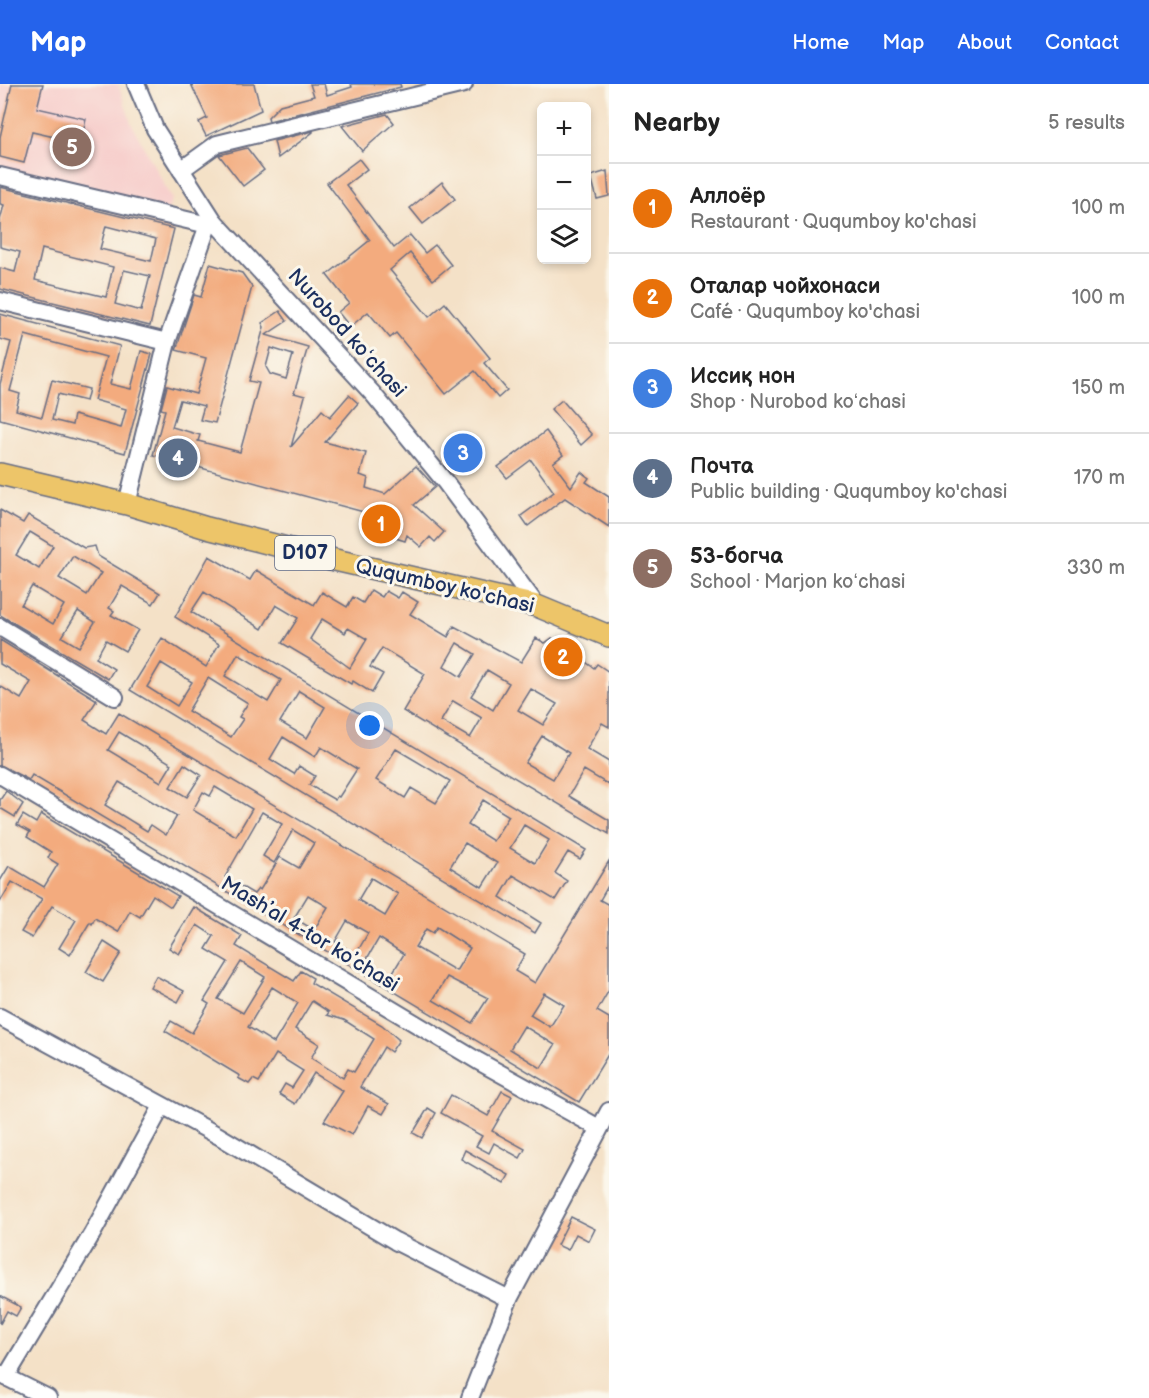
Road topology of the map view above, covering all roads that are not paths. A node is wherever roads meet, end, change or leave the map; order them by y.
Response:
1 (135, 84) edge
2 (464, 84) edge
3 (181, 170) junction
4 (0, 176) edge
5 (211, 223) junction
6 (0, 301) edge
7 (167, 342) junction
8 (0, 474) edge
9 (127, 504) junction
10 (537, 606) junction
11 (0, 627) edge
12 (609, 636) edge
13 (115, 697) dead end
14 (0, 775) edge
15 (0, 1017) edge
16 (162, 1106) junction
17 (609, 1111) edge
18 (599, 1128) junction
19 (510, 1299) junction
20 (3, 1375) edge
21 (48, 1398) edge
22 (470, 1398) edge

1 - 3 street, Nurobod koʻchasi
2 - 3 street
3 - 5 street, Nurobod koʻchasi
4 - 5 street
5 - 7 street
5 - 10 street, Nurobod koʻchasi
6 - 7 street
7 - 9 street
8 - 9 main road, Ququmboy ko'chasi / D107
9 - 10 main road, Ququmboy ko'chasi / D107
10 - 12 main road, Ququmboy ko'chasi / D107
11 - 13 street
14 - 18 street, Mashʼal 4-tor koʼchasi
15 - 16 street
16 - 19 street
16 - 20 street
17 - 18 street
18 - 19 street
19 - 22 street
20 - 21 street

